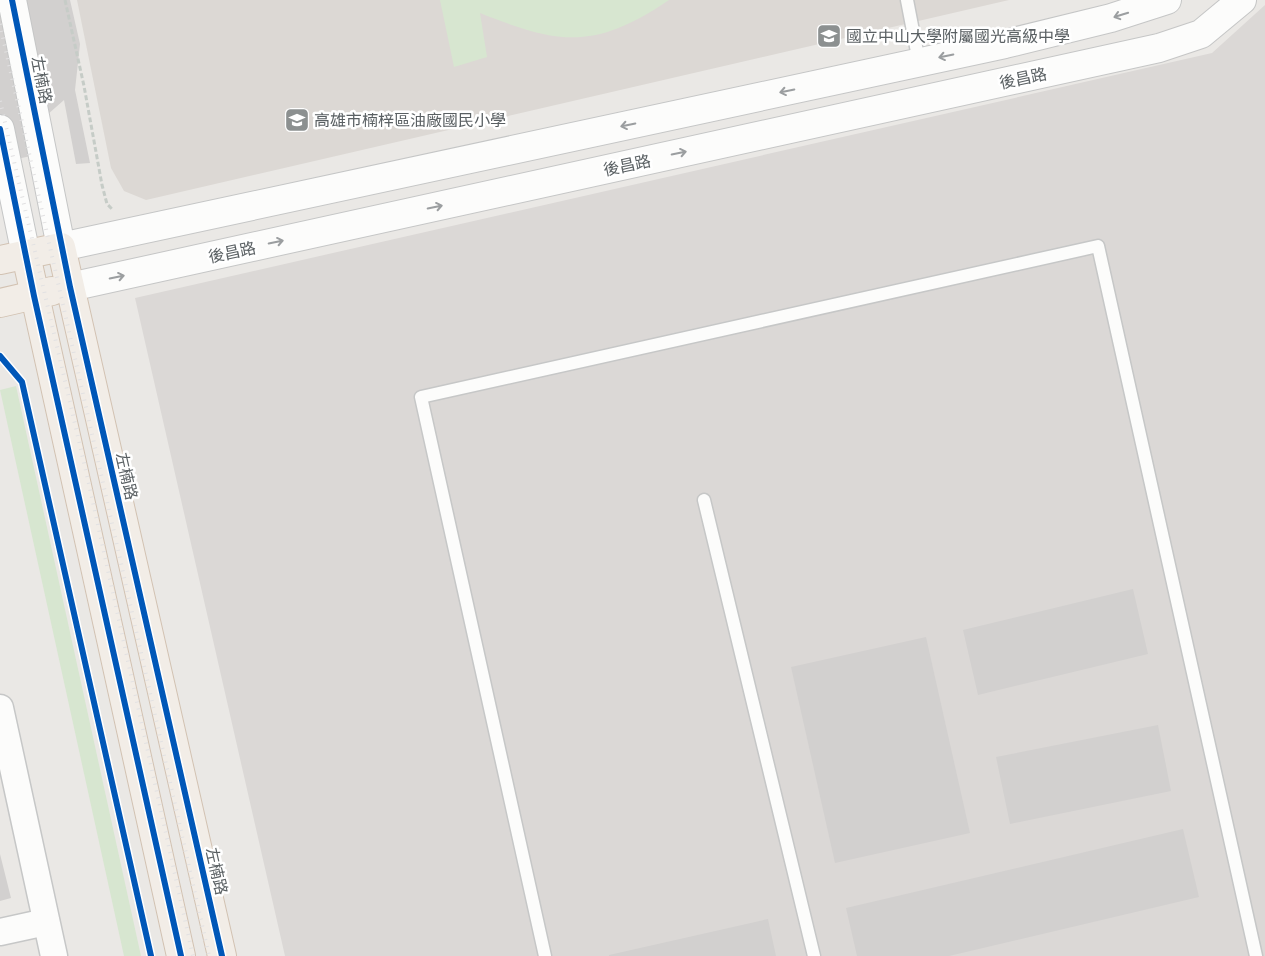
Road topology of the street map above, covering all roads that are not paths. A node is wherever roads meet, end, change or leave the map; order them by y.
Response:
1 (12, 0) edge
2 (907, 0) edge
3 (1167, 0) edge
4 (1242, 0) edge
5 (919, 62) junction
6 (0, 129) edge
7 (61, 247) junction
8 (13, 258) edge
9 (70, 287) junction
10 (34, 296) junction
11 (0, 303) edge
12 (704, 500) dead end
13 (1, 721) edge
14 (46, 922) junction
15 (0, 932) edge
16 (54, 956) edge
17 (181, 956) edge
18 (222, 956) edge
19 (545, 956) edge
20 (814, 956) edge
21 (1256, 956) edge

1 - 7 street, 左楠路
2 - 5 lane
3 -> 5 street
9 -> 4 street, 後昌路
5 -> 7 street
6 - 8 street
7 - 8 main road
7 - 9 main road, 左楠路
8 - 10 main road
9 - 10 main road, 後昌路
9 - 18 main road, 左楠路
10 - 11 main road, 後昌路
10 - 17 main road
12 - 20 lane
13 - 14 street
14 - 15 street
14 - 16 street
19 - 21 lane

